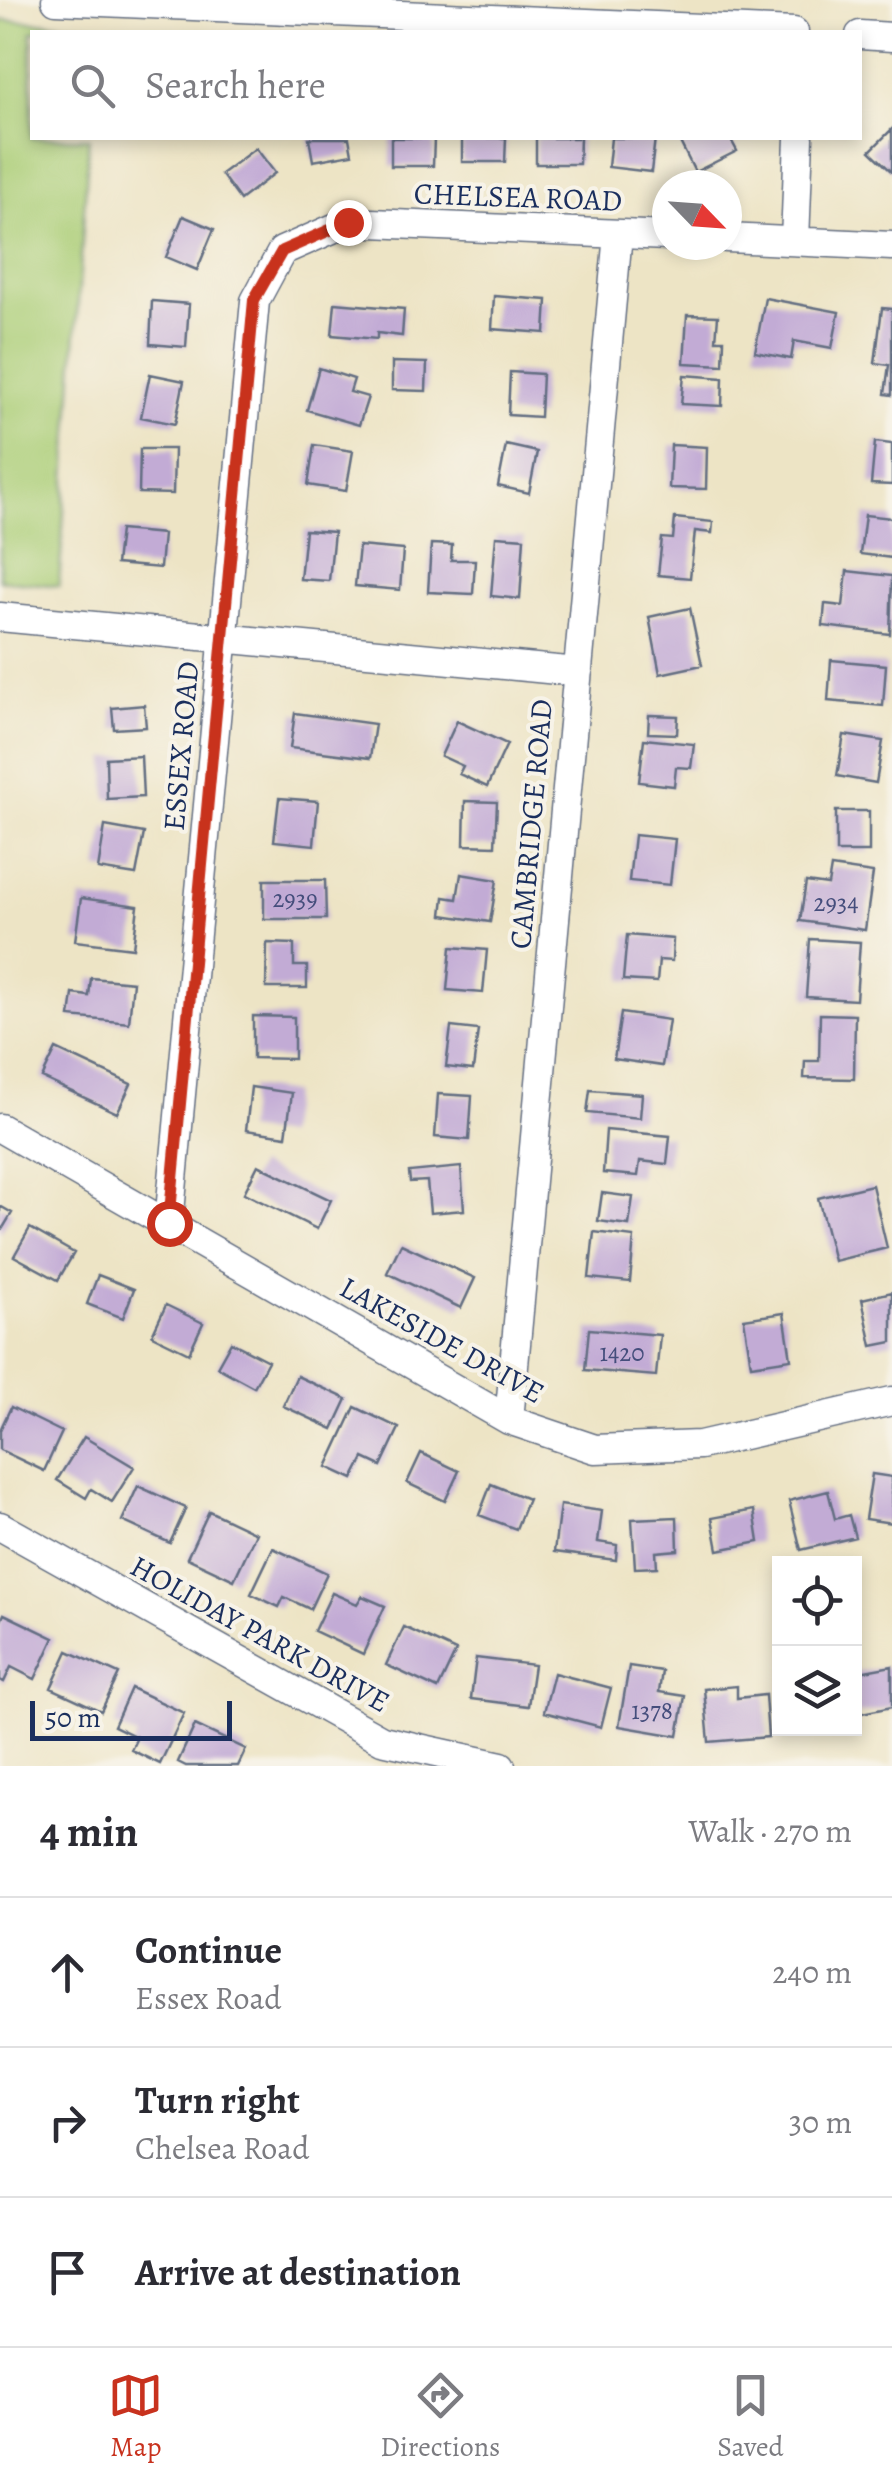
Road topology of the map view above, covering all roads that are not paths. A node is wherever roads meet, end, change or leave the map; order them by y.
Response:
1 (56, 0) edge
2 (519, 9) edge
3 (770, 30) edge
4 (862, 35) edge
5 (892, 37) edge
6 (799, 140) edge
7 (618, 234) junction
8 (652, 235) edge
9 (742, 239) edge
10 (796, 241) junction
11 (892, 246) edge
12 (268, 277) joint
13 (0, 618) edge
14 (223, 639) junction
15 (578, 672) junction
16 (0, 1128) edge
17 (169, 1223) junction
18 (892, 1401) edge
19 (509, 1420) junction
20 (0, 1526) edge
21 (500, 1766) edge

1 - 2 street
2 - 3 street
4 - 5 street
6 - 10 street
7 - 8 street, CHELSEA ROAD
7 - 12 street, CHELSEA ROAD
7 - 15 street, CAMBRIDGE ROAD
9 - 10 street
10 - 11 street
12 - 14 street, ESSEX ROAD
13 - 14 street
14 - 15 street
14 - 17 street, ESSEX ROAD
15 - 19 street, CAMBRIDGE ROAD
16 - 17 street, LAKESIDE DRIVE
17 - 19 street, LAKESIDE DRIVE
18 - 19 street, LAKESIDE DRIVE
20 - 21 street, HOLIDAY PARK DRIVE

